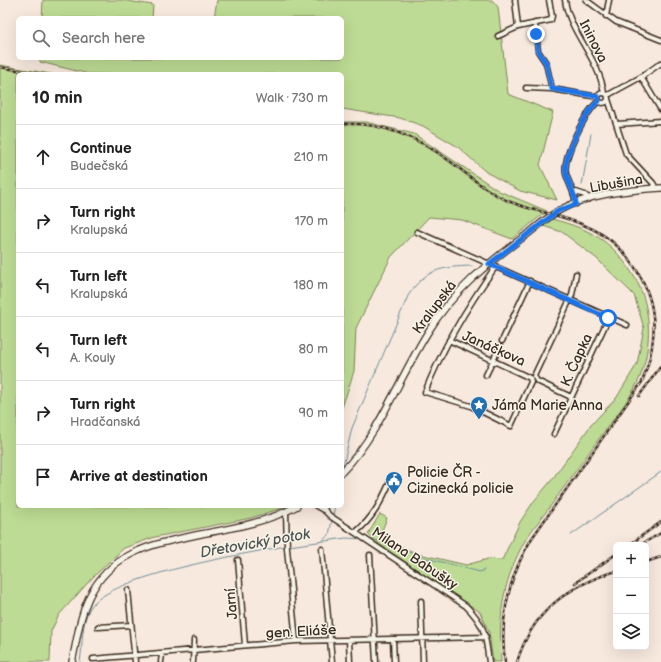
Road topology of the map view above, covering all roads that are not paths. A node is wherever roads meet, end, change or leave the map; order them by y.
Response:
1 (515, 0) edge
2 (549, 0) edge
3 (566, 0) edge
4 (586, 0) edge
5 (609, 0) edge
6 (606, 16) junction
7 (535, 23) junction
8 (518, 27) junction
9 (498, 36) dead end
10 (661, 40) edge
11 (661, 64) edge
12 (641, 77) junction
13 (526, 88) dead end
14 (552, 89) junction
15 (607, 96) junction
16 (598, 99) junction
17 (661, 110) edge
18 (661, 121) edge
19 (617, 124) junction
20 (658, 188) edge
21 (573, 191) junction
22 (589, 199) junction
23 (576, 204) junction
24 (417, 232) dead end
25 (489, 264) junction
26 (496, 266) junction
27 (576, 274) dead end
28 (530, 281) junction
29 (570, 299) junction
30 (608, 318) junction
31 (627, 325) dead end
32 (449, 340) junction
33 (502, 341) dead end
34 (498, 350) dead end
35 (493, 360) junction
36 (486, 375) dead end
37 (571, 397) junction
38 (511, 426) joint
39 (554, 434) dead end
40 (344, 469) edge
41 (390, 482) dead end
42 (293, 508) edge
43 (324, 508) edge
44 (286, 511) junction
45 (356, 532) junction
46 (322, 549) dead end
47 (370, 555) dead end
48 (238, 560) dead end
49 (128, 590) dead end
50 (421, 601) dead end
51 (131, 624) junction
52 (98, 627) dead end
53 (486, 637) junction
54 (330, 639) junction
55 (393, 639) junction
56 (422, 639) junction
57 (194, 640) dead end
58 (349, 640) junction
59 (375, 640) junction
60 (296, 641) junction
61 (245, 645) junction
62 (193, 651) junction
63 (162, 654) junction
64 (135, 656) junction
65 (92, 659) dead end
66 (104, 661) edge
67 (72, 662) edge
68 (135, 662) edge
69 (162, 662) edge
70 (193, 662) edge
71 (332, 662) edge
72 (350, 662) edge
73 (376, 662) edge
74 (394, 662) edge
75 (423, 662) edge
76 (489, 662) edge

1 - 8 street
2 - 7 street
3 - 15 street, Ininova
4 - 6 street
5 - 6 street
6 - 10 street
7 - 8 street
7 - 14 street
8 - 9 street
11 - 12 street
12 - 15 street
12 - 17 street
13 - 14 street
14 - 16 street
15 - 16 street
15 - 16 street
15 - 19 street, Ininova
16 - 21 street
18 - 19 street
19 - 20 street, Ininova
20 - 22 main road, Libušina
21 - 22 street
21 - 23 street
22 - 23 main road, Libušina
23 - 25 main road, Kralupská
24 - 25 street
25 - 26 street
25 - 40 main road, Kralupská
26 - 28 street
26 - 32 street, Kralupská
27 - 29 street
28 - 29 street
28 - 33 street
29 - 30 street
29 - 37 street, Janáčkova
30 - 31 street
30 - 37 street, K. Čapka
32 - 35 street, Janáčkova
32 - 38 street, Kralupská
34 - 35 street
35 - 36 street
35 - 38 street, Janáčkova
37 - 39 street, K. Čapka
41 - 45 street
42 - 44 main road
43 - 45 street, Milana Babušky
44 - 60 street
44 - 67 main road
45 - 53 street, Milana Babušky
46 - 54 street
47 - 59 street
48 - 61 street, Jarní
49 - 51 street
50 - 56 street
51 - 52 street
51 - 64 street
53 - 56 street, gen. Eliáše
53 - 76 street
54 - 58 street, gen. Eliáše
54 - 60 street, gen. Eliáše
54 - 71 street
55 - 56 street, gen. Eliáše
55 - 59 street, gen. Eliáše
55 - 74 street
56 - 75 street
57 - 62 street
58 - 59 street, gen. Eliáše
58 - 72 street
59 - 73 street
60 - 61 street, gen. Eliáše
61 - 62 street, gen. Eliáše
62 - 63 street, gen. Eliáše
62 - 70 street
63 - 64 street, gen. Eliáše
63 - 69 street
64 - 66 street, gen. Eliáše
64 - 68 street
65 - 66 street, gen. Eliáše

